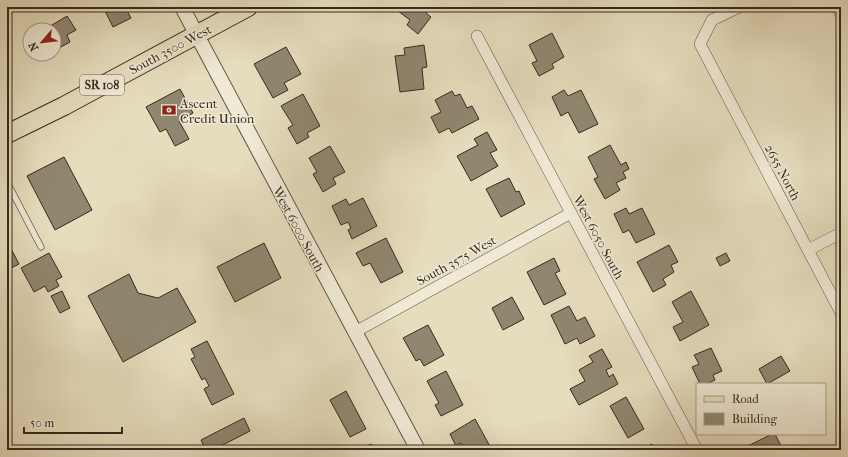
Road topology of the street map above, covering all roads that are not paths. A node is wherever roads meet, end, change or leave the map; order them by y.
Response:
1 (182, 7) edge
2 (248, 7) edge
3 (739, 7) edge
4 (837, 7) edge
5 (841, 14) edge
6 (196, 35) junction
7 (477, 36) dead end
8 (7, 134) edge
9 (7, 182) edge
10 (571, 213) junction
11 (841, 233) edge
12 (41, 247) dead end
13 (808, 250) junction
14 (841, 313) edge
15 (355, 332) junction
16 (418, 450) edge
17 (697, 450) edge

1 - 6 street, West 6000 South
2 - 6 main road, South 3500 West / SR 108
3 - 13 street, 2655 North
4 - 5 street
6 - 8 main road, South 3500 West / SR 108
6 - 15 street, West 6000 South
7 - 10 street, West 6050 South
9 - 12 lane
10 - 15 street, South 3575 West
10 - 17 street, West 6050 South
11 - 13 street
13 - 14 street, 2655 North
15 - 16 street, West 6000 South

